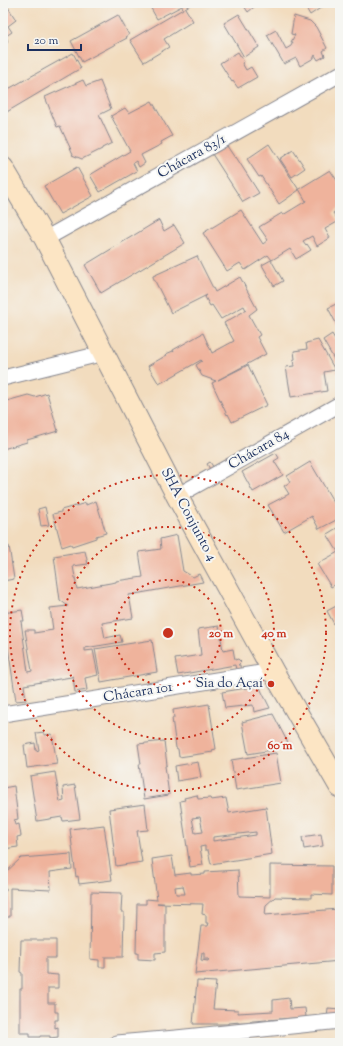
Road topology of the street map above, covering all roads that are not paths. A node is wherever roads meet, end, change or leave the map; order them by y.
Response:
1 (340, 74) edge
2 (3, 168) edge
3 (45, 239) junction
4 (104, 353) junction
5 (3, 378) edge
6 (340, 404) edge
7 (177, 496) junction
8 (273, 671) junction
9 (3, 714) edge
10 (340, 787) edge
11 (340, 1021) edge
12 (118, 1043) edge

1 - 3 street, Chácara 83/1
2 - 3 street, SHA Conjunto 4
3 - 4 street, SHA Conjunto 4
4 - 5 street
4 - 7 street, SHA Conjunto 4
6 - 7 street, Chácara 84
7 - 8 street, SHA Conjunto 4
8 - 9 street, Chácara 101
8 - 10 street, SHA Conjunto 4
11 - 12 street

